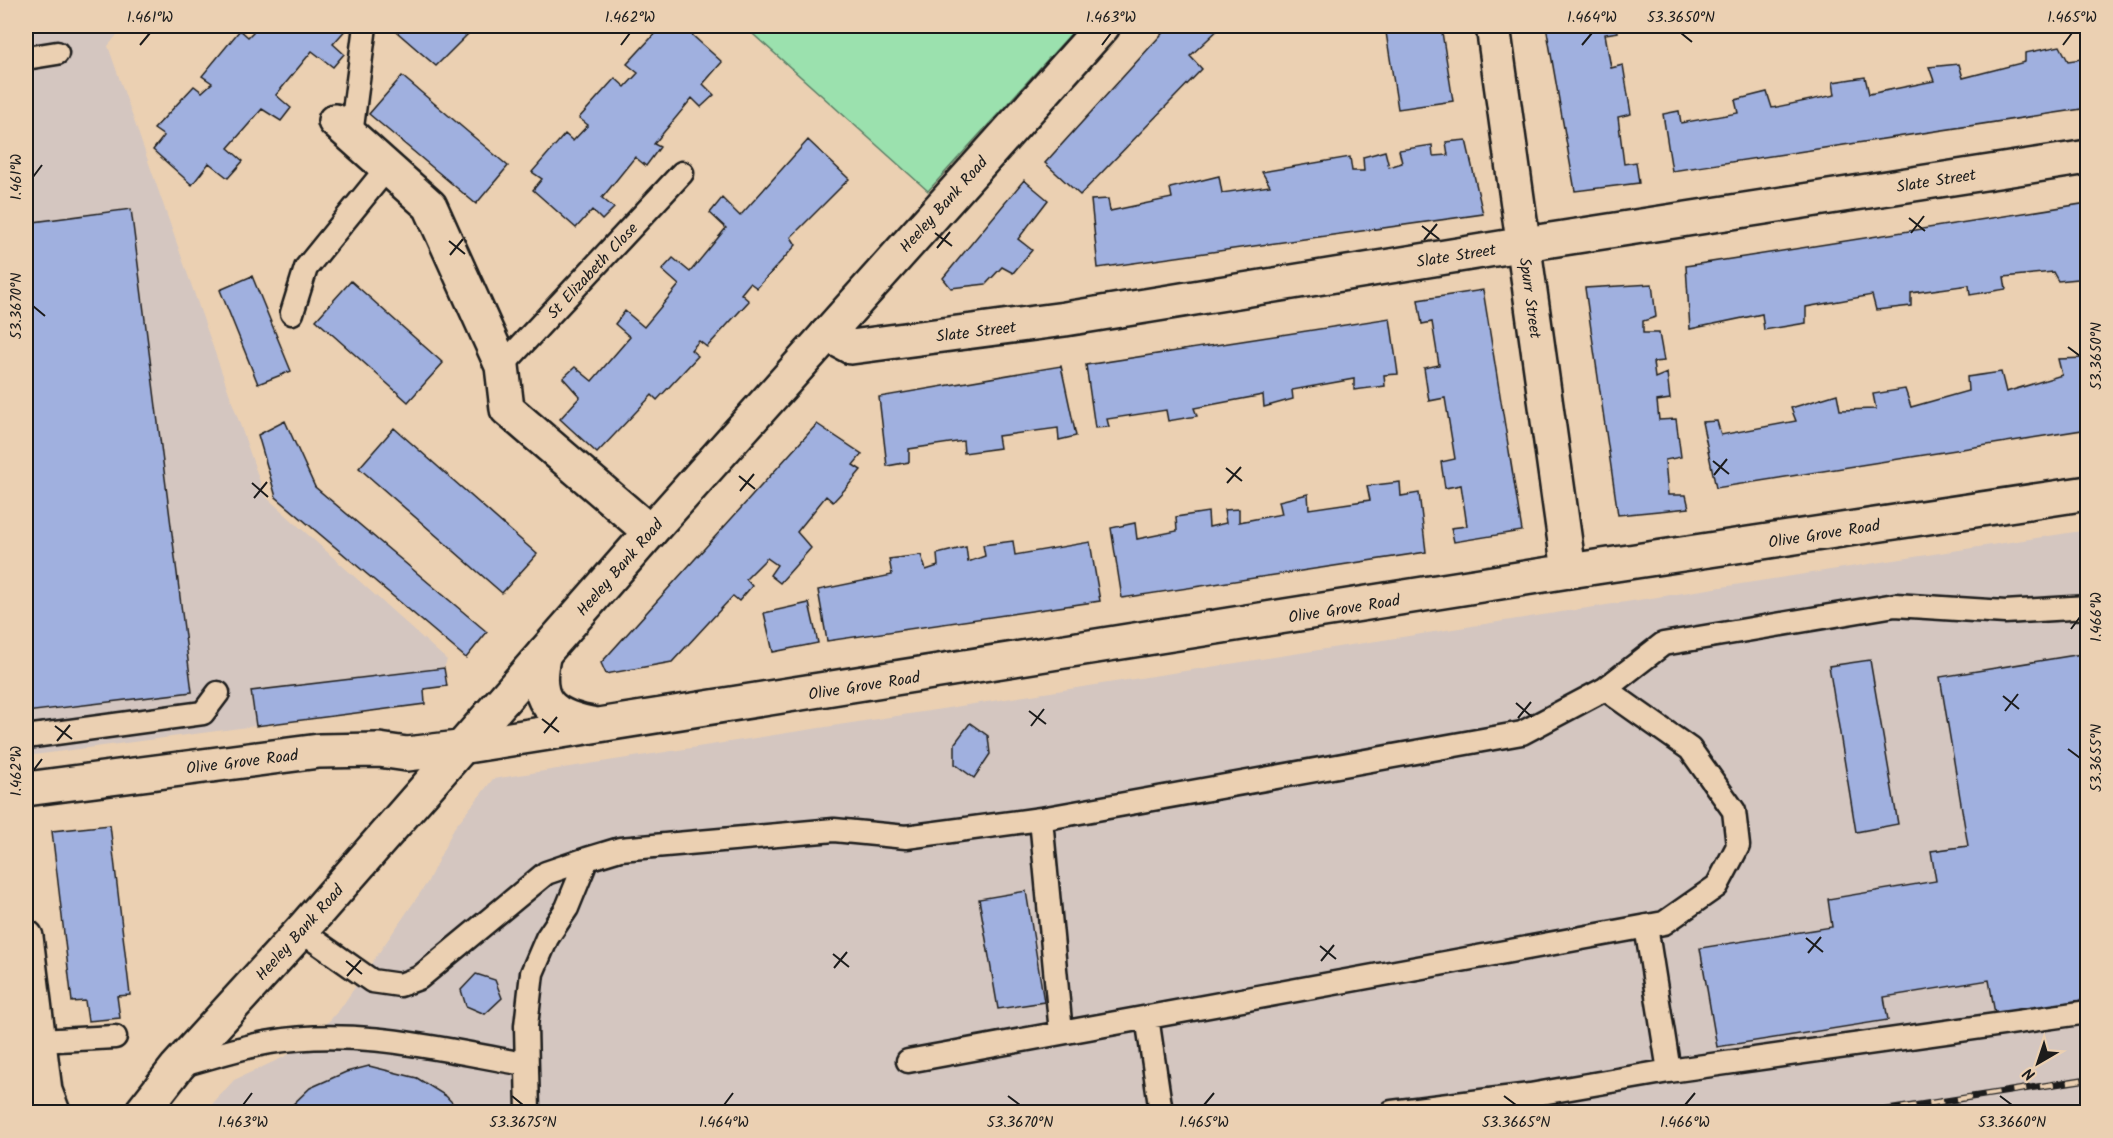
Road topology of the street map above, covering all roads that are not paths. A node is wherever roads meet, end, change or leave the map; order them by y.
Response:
1 (365, 26) edge
2 (1103, 26) edge
3 (1493, 26) edge
4 (57, 53) dead end
5 (26, 58) edge
6 (343, 128) joint
7 (2088, 157) edge
8 (387, 168) junction
9 (682, 173) dead end
10 (1524, 244) junction
11 (292, 313) dead end
12 (827, 334) junction
13 (502, 366) junction
14 (2088, 493) edge
15 (650, 532) junction
16 (1569, 571) junction
17 (2088, 607) edge
18 (544, 653) junction
19 (1605, 689) junction
20 (218, 693) dead end
21 (602, 726) junction
22 (26, 737) edge
23 (460, 748) junction
24 (26, 789) edge
25 (1041, 819) junction
26 (587, 860) junction
27 (1646, 926) junction
28 (301, 931) junction
29 (26, 937) edge
30 (2088, 1012) edge
31 (1148, 1017) junction
32 (1061, 1033) junction
33 (114, 1037) dead end
34 (39, 1041) junction
35 (908, 1061) dead end
36 (525, 1064) junction
37 (177, 1067) junction
38 (1669, 1071) junction
39 (53, 1113) edge
40 (141, 1113) edge
41 (528, 1113) edge
42 (1161, 1113) edge
43 (1392, 1113) edge

1 - 6 lane
2 - 12 street, Heeley Bank Road
3 - 10 street, Spurr Street
4 - 5 lane
6 - 8 street
7 - 10 street, Slate Street
8 - 11 lane
8 - 13 street
9 - 13 lane, St Elizabeth Close
10 - 12 street, Slate Street
10 - 16 street, Spurr Street
12 - 15 street, Heeley Bank Road
13 - 15 street
14 - 16 street, Olive Grove Road
15 - 18 street, Heeley Bank Road
16 - 21 street, Olive Grove Road
17 - 19 lane
18 - 21 street, Olive Grove Road
18 - 23 street, Heeley Bank Road
19 - 25 lane
19 - 27 lane
20 - 22 lane
21 - 23 street, Olive Grove Road
23 - 24 street, Olive Grove Road
23 - 28 street, Heeley Bank Road
25 - 26 lane
25 - 32 lane
26 - 28 lane
26 - 36 lane
27 - 31 lane
27 - 38 lane
28 - 37 street, Heeley Bank Road
29 - 34 street
30 - 38 lane
31 - 32 lane
31 - 42 lane
32 - 35 lane
33 - 34 lane
34 - 39 street
36 - 37 lane
36 - 41 lane
37 - 40 street, Heeley Bank Road
38 - 43 lane

